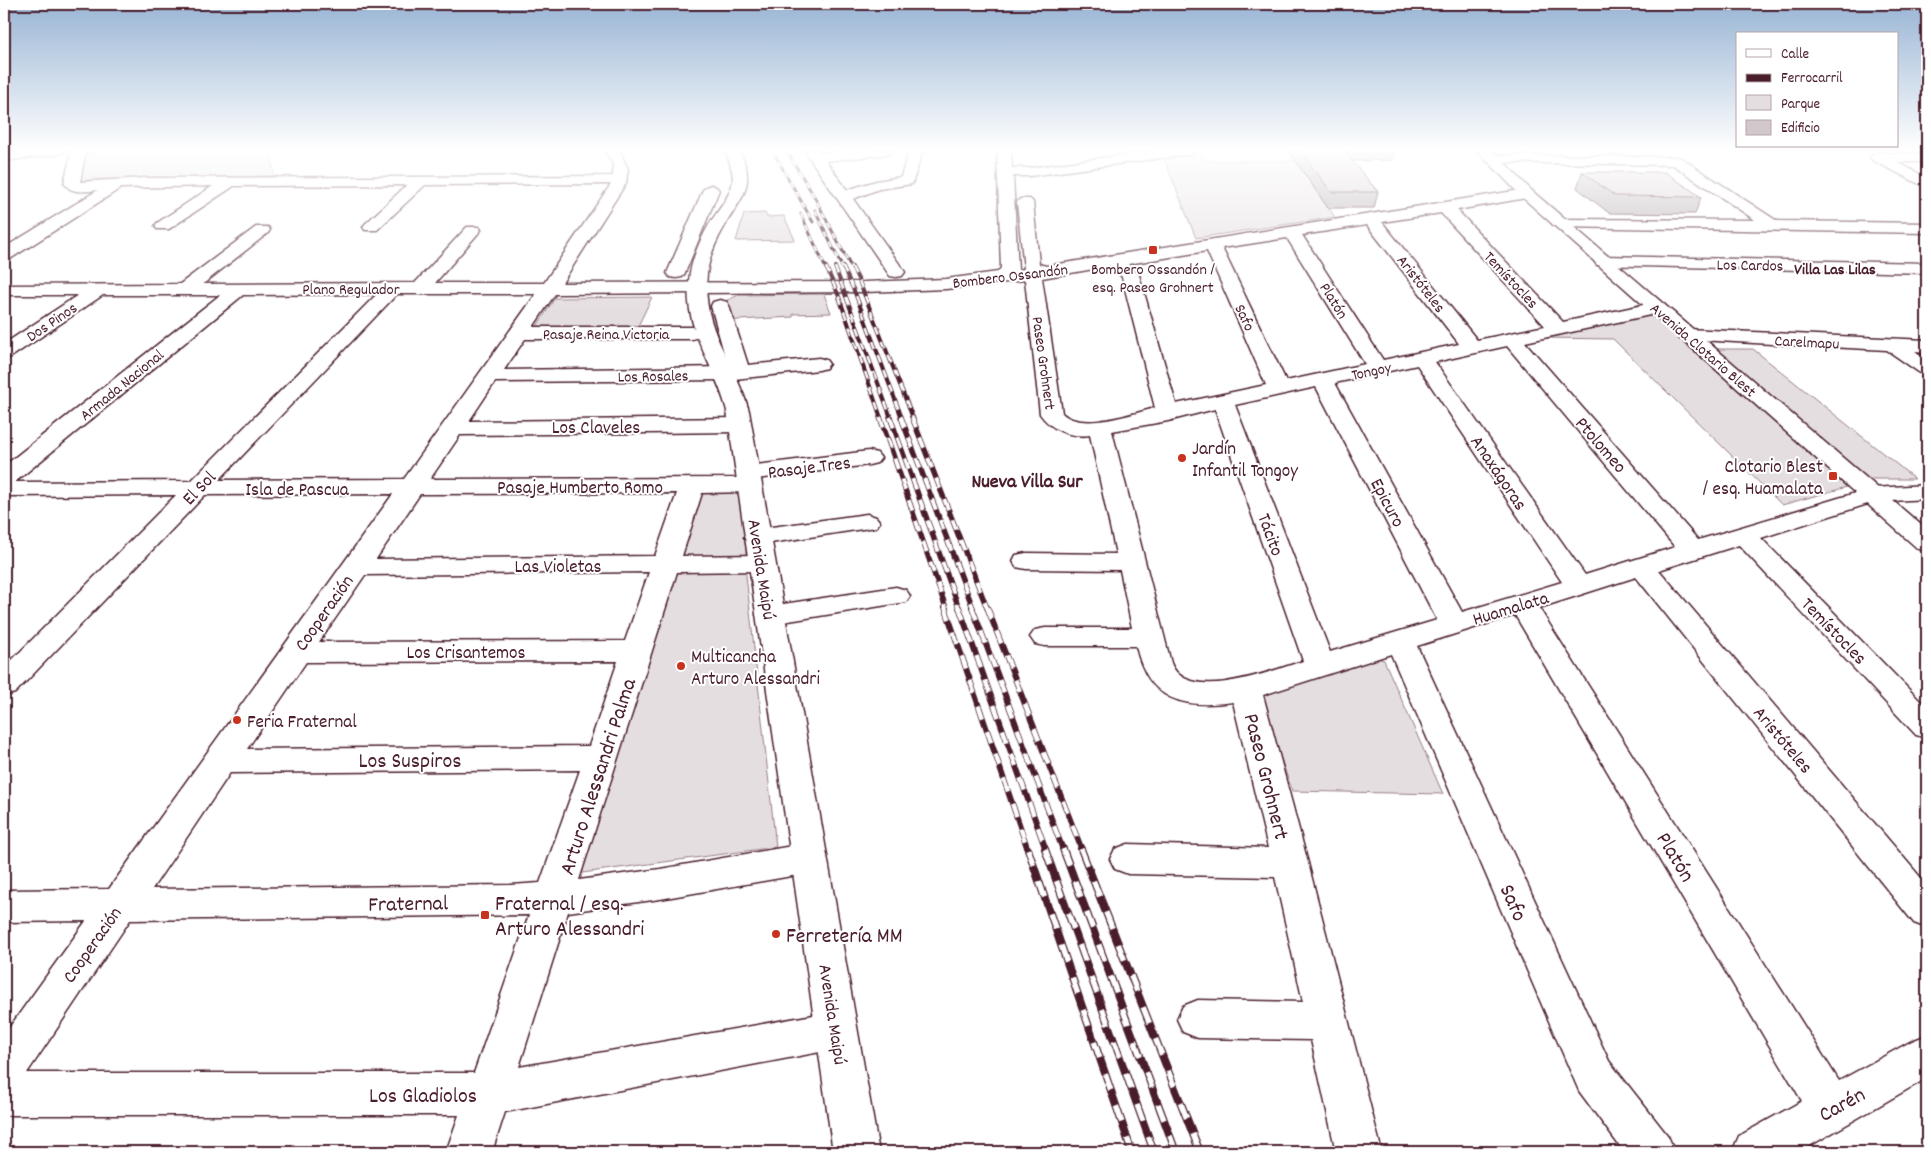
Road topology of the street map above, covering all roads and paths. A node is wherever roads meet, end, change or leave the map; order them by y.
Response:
1 (64, 204) edge
2 (88, 204) edge
3 (197, 204) edge
4 (396, 204) edge
5 (604, 204) edge
6 (706, 204) edge
7 (732, 204) edge
8 (848, 204) edge
9 (1007, 204) edge
10 (1024, 204) edge
11 (1464, 204) edge
12 (1538, 204) edge
13 (1741, 204) edge
14 (1445, 207) junction
15 (1007, 210) junction
16 (1025, 211) junction
17 (1371, 219) junction
18 (1559, 222) junction
19 (58, 223) junction
20 (163, 226) dead end
21 (1774, 226) junction
22 (370, 227) dead end
23 (1927, 228) edge
24 (262, 230) dead end
25 (473, 230) dead end
26 (1292, 232) junction
27 (1212, 244) junction
28 (4, 255) edge
29 (1114, 260) junction
30 (1603, 261) junction
31 (1927, 268) edge
32 (896, 272) dead end
33 (676, 273) dead end
34 (1039, 273) junction
35 (1001, 278) junction
36 (550, 287) junction
37 (698, 287) junction
38 (393, 288) junction
39 (421, 288) junction
40 (185, 289) junction
41 (239, 289) junction
42 (4, 290) edge
43 (98, 290) junction
44 (720, 306) dead end
45 (1657, 308) junction
46 (1558, 329) junction
47 (692, 332) dead end
48 (519, 333) junction
49 (1687, 335) junction
50 (1512, 339) junction
51 (1891, 344) junction
52 (1927, 346) edge
53 (1470, 348) junction
54 (4, 353) edge
55 (1422, 358) junction
56 (819, 364) dead end
57 (1378, 368) junction
58 (1927, 369) edge
59 (733, 373) junction
60 (488, 376) junction
61 (1323, 380) junction
62 (1280, 390) junction
63 (1223, 402) junction
64 (1168, 414) junction
65 (740, 425) junction
66 (452, 428) junction
67 (1092, 428) junction
68 (869, 458) dead end
69 (4, 478) edge
70 (749, 479) junction
71 (692, 486) junction
72 (410, 487) junction
73 (197, 488) junction
74 (4, 490) edge
75 (1927, 492) edge
76 (1872, 494) junction
77 (867, 522) dead end
78 (1743, 534) junction
79 (1927, 543) edge
80 (759, 550) junction
81 (1692, 550) junction
82 (1026, 561) dead end
83 (1131, 562) junction
84 (666, 564) junction
85 (1641, 566) junction
86 (355, 567) junction
87 (1578, 585) junction
88 (896, 596) dead end
89 (1524, 604) junction
90 (770, 615) junction
91 (1454, 624) junction
92 (1045, 637) dead end
93 (1400, 641) junction
94 (1153, 650) junction
95 (637, 651) junction
96 (296, 652) junction
97 (1320, 665) junction
98 (4, 686) edge
99 (1246, 689) junction
100 (1927, 727) edge
101 (601, 758) junction
102 (220, 761) junction
103 (809, 858) junction
104 (1128, 859) dead end
105 (1290, 863) junction
106 (555, 899) junction
107 (118, 905) junction
108 (4, 906) edge
109 (1927, 912) edge
110 (1198, 1019) dead end
111 (1328, 1021) junction
112 (836, 1030) junction
113 (1927, 1055) edge
114 (4, 1070) edge
115 (4, 1094) edge
116 (488, 1094) junction
117 (1831, 1108) junction
118 (469, 1152) edge
119 (856, 1152) edge
120 (1359, 1152) edge
121 (1652, 1152) edge
122 (1755, 1152) edge

1 - 19 street
2 - 19 street
3 - 20 street
4 - 22 street
5 - 36 street, Cooperación
6 - 33 street
7 - 37 street, Avenida Maipú
8 - 32 street
9 - 15 street
10 - 16 street
11 - 14 street, Bombero Ossandón
12 - 18 street, Avenida Clotario Blest
13 - 21 street
14 - 17 street, Bombero Ossandón
14 - 46 street, Temístocles
15 - 16 street
15 - 35 street
16 - 34 street
17 - 26 street, Bombero Ossandón
17 - 53 street, Aristóteles
18 - 21 street
18 - 30 street, Avenida Clotario Blest
19 - 28 street
21 - 23 street
24 - 40 street
25 - 39 street
26 - 27 street, Bombero Ossandón
26 - 57 street, Platón
27 - 29 street, Bombero Ossandón
27 - 62 street, Safo
29 - 34 street, Bombero Ossandón
29 - 64 street
30 - 31 street, Los Cardos
30 - 45 street, Avenida Clotario Blest
34 - 35 street, Bombero Ossandón
34 - 67 street, Paseo Grohnert
35 - 37 street, Bombero Ossandón
36 - 37 street, Plano Regulador
36 - 39 street, Plano Regulador
36 - 48 street, Cooperación
37 - 59 street, Avenida Maipú
38 - 39 street, Plano Regulador
38 - 41 street, Plano Regulador
38 - 73 street, El Sol
40 - 41 street, Plano Regulador
40 - 43 street, Plano Regulador
41 - 69 street, Armada Nacional
42 - 43 street, Plano Regulador
43 - 54 street, Dos Pinos
44 - 59 street, Avenida Maipú
45 - 46 street, Tongoy
45 - 49 street, Avenida Clotario Blest
46 - 50 street, Tongoy
47 - 48 street, Pasaje Reina Victoria
48 - 60 street, Cooperación
49 - 51 street, Carelmapu
49 - 76 street, Avenida Clotario Blest
50 - 53 street, Tongoy
50 - 81 street, Ptolomeo
51 - 52 street, Carelmapu
51 - 58 street
53 - 55 street, Tongoy
55 - 57 street, Tongoy
55 - 87 street, Anaxágoras
56 - 59 street, Los Rosales
57 - 61 street, Tongoy
59 - 60 street, Los Rosales
59 - 65 street, Avenida Maipú
60 - 66 street, Cooperación
61 - 62 street, Tongoy
61 - 91 street, Epicuro
62 - 63 street, Tongoy
63 - 64 street, Tongoy
63 - 97 street, Tácito
64 - 67 street, Tongoy
65 - 66 street, Los Claveles
65 - 70 street, Avenida Maipú
66 - 72 street, Cooperación
67 - 83 street
68 - 70 street, Pasaje Tres
70 - 71 street, Pasaje Humberto Romo
70 - 80 street, Avenida Maipú
71 - 72 street, Pasaje Humberto Romo
71 - 84 street, Arturo Alessandri Palma
72 - 73 street, Isla de Pascua
72 - 86 street, Cooperación
73 - 74 street, Isla de Pascua
73 - 98 street, El Sol
75 - 76 street, Huamalata
76 - 78 street, Huamalata
76 - 79 street, Avenida Clotario Blest
77 - 80 street, Las Violetas
78 - 81 street, Huamalata
78 - 100 street, Temístocles
80 - 84 street, Las Violetas
80 - 90 street, Avenida Maipú
81 - 85 street, Huamalata
82 - 83 street
83 - 94 street
84 - 86 street, Las Violetas
84 - 95 street, Arturo Alessandri Palma
85 - 87 street, Huamalata
85 - 109 street, Aristóteles
86 - 96 street, Cooperación
87 - 89 street, Huamalata
88 - 90 street
89 - 91 street, Huamalata
89 - 117 street, Platón
90 - 103 street, Avenida Maipú
91 - 93 street, Huamalata
92 - 94 street
93 - 97 street, Huamalata
93 - 121 street, Safo
94 - 99 street, Huamalata
95 - 96 street, Los Crisantemos
95 - 101 street, Arturo Alessandri Palma
96 - 102 street, Cooperación
97 - 99 street, Huamalata
99 - 105 street, Paseo Grohnert
101 - 102 street, Los Suspiros
101 - 106 street, Arturo Alessandri Palma
102 - 107 street, Cooperación
103 - 106 street, Fraternal
103 - 112 street, Avenida Maipú
104 - 105 street, Paseo Grohnert
105 - 111 street, Paseo Grohnert
106 - 107 street, Fraternal
106 - 116 street, Arturo Alessandri Palma
107 - 108 street, Fraternal
107 - 114 street, Cooperación
110 - 111 street
111 - 120 street, Paseo Grohnert
112 - 116 street, Los Gladiolos
112 - 119 street, Avenida Maipú
113 - 117 street, Carén
115 - 116 street, Los Gladiolos
116 - 118 street, Arturo Alessandri Palma
117 - 122 street, Carén

